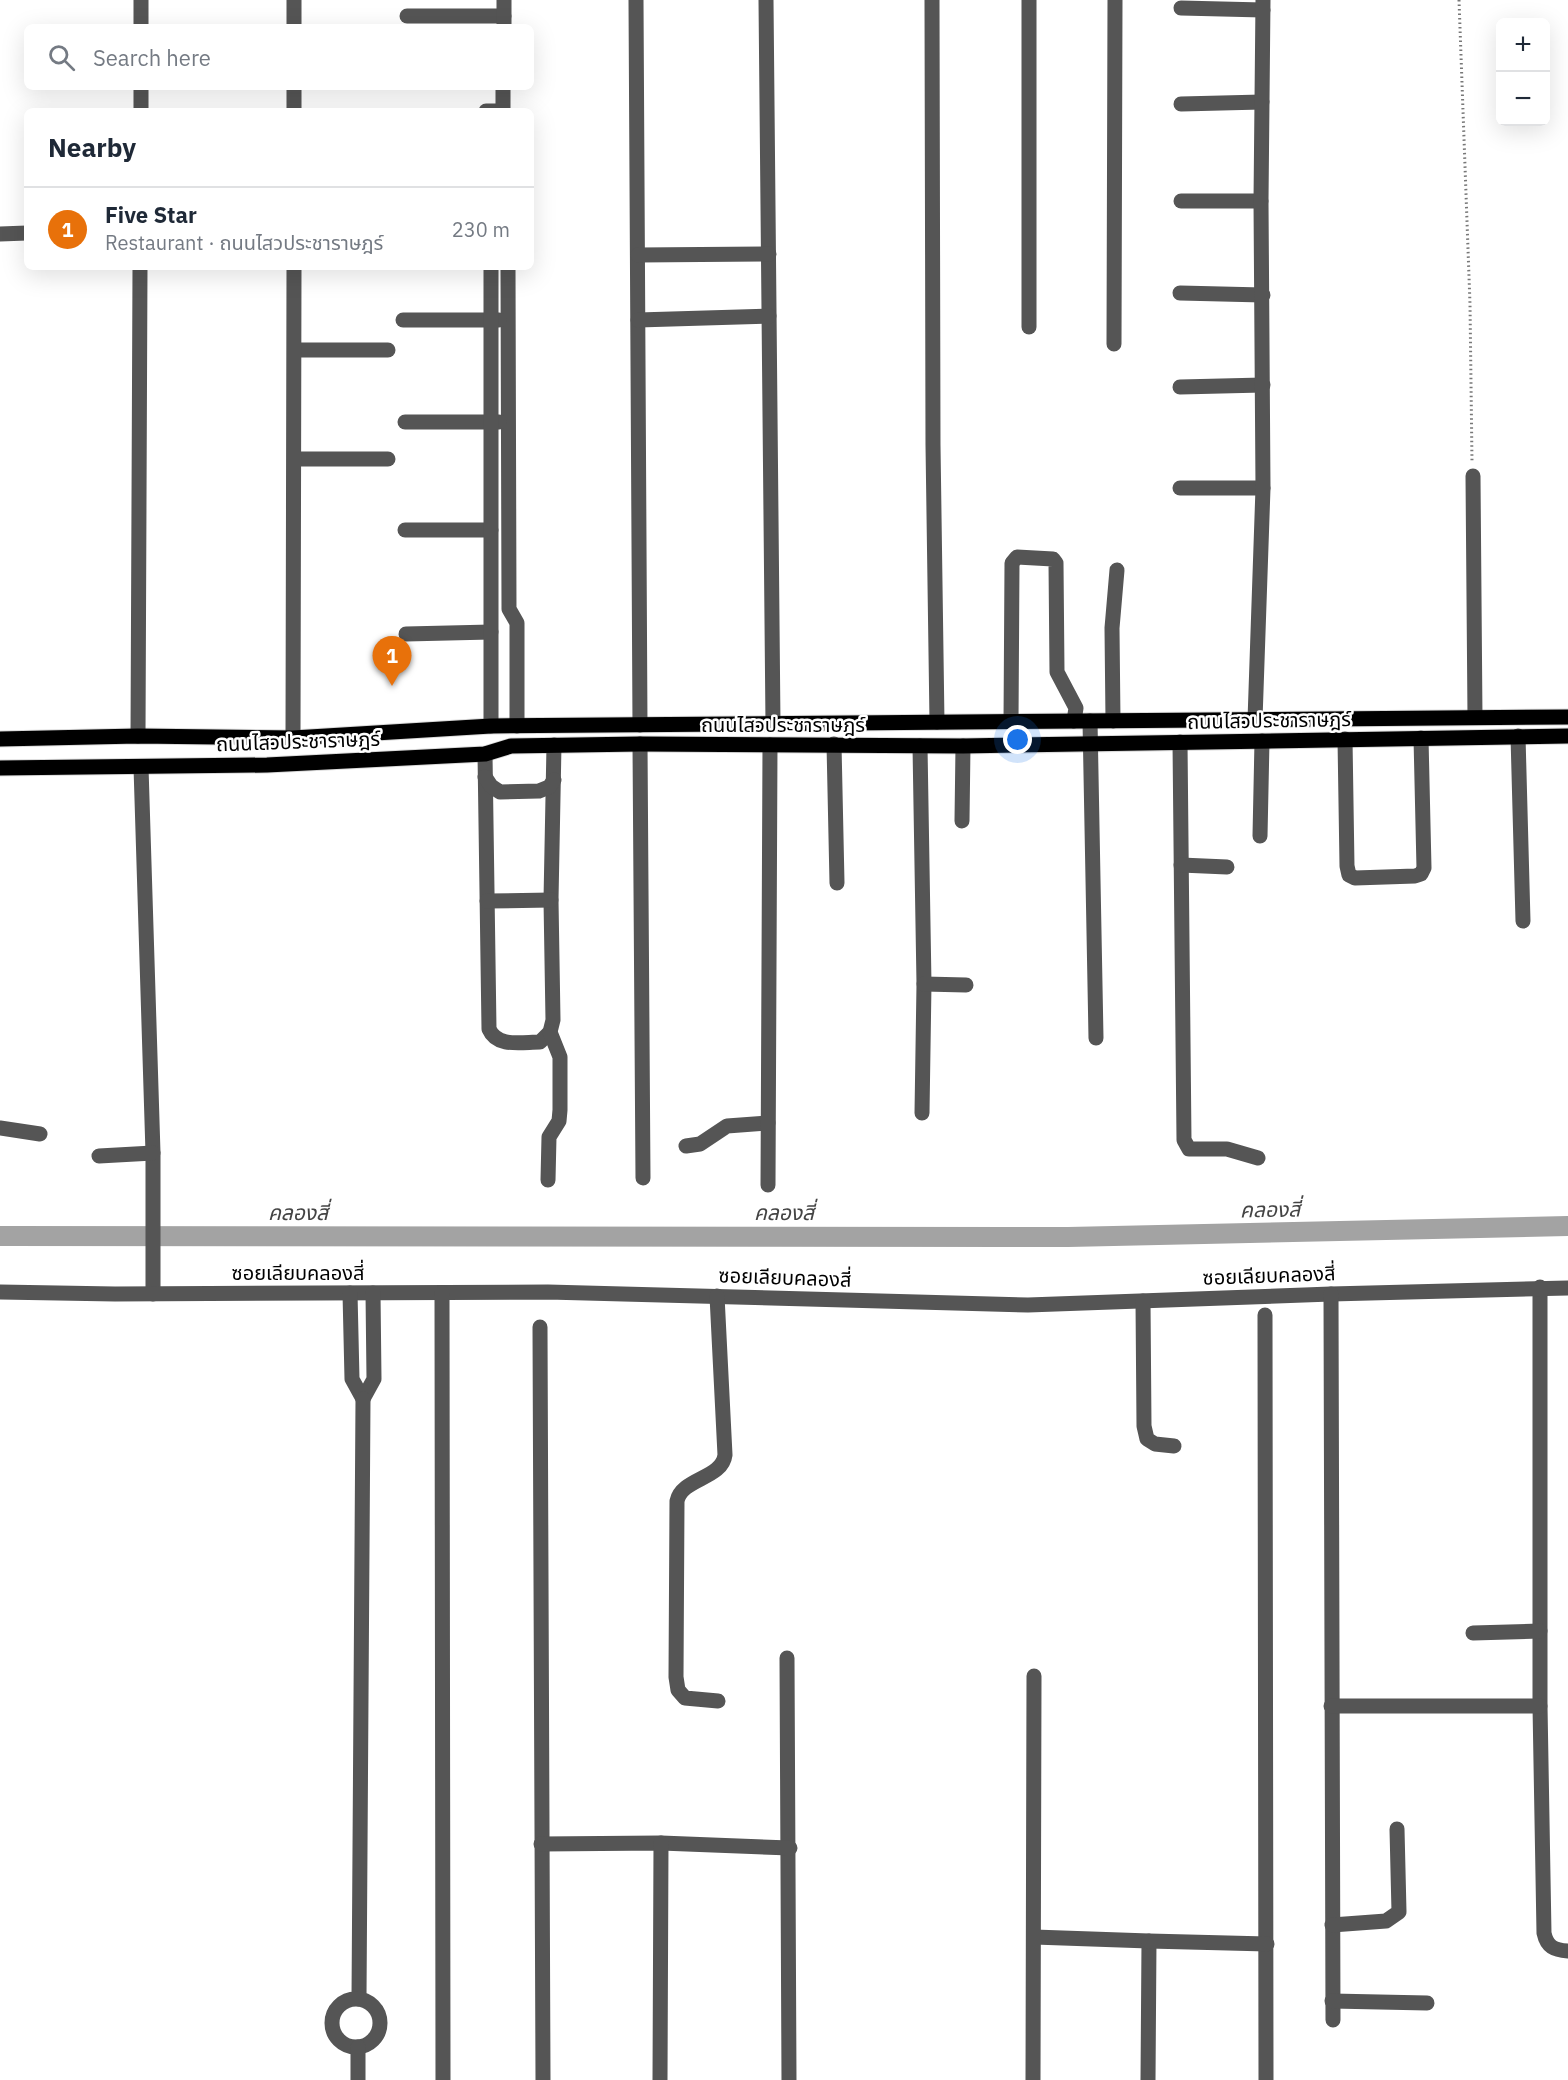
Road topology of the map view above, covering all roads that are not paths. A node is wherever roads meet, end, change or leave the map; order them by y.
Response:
1 (141, 0) edge
2 (294, 0) edge
3 (504, 0) edge
4 (636, 0) edge
5 (766, 0) edge
6 (932, 0) edge
7 (1029, 0) edge
8 (1115, 0) edge
9 (1263, 5) edge
10 (1181, 8) dead end
11 (407, 16) dead end
12 (504, 22) edge
13 (141, 24) edge
14 (294, 24) edge
15 (141, 90) edge
16 (294, 90) edge
17 (503, 90) edge
18 (1262, 102) junction
19 (1181, 104) dead end
20 (141, 108) edge
21 (294, 108) edge
22 (503, 108) edge
23 (1181, 201) dead end
24 (1261, 201) junction
25 (24, 233) edge
26 (0, 234) edge
27 (769, 254) junction
28 (638, 255) junction
29 (140, 270) edge
30 (294, 270) edge
31 (491, 270) edge
32 (508, 270) edge
33 (1180, 292) dead end
34 (1263, 296) junction
35 (769, 316) junction
36 (403, 320) dead end
37 (491, 320) junction
38 (508, 320) junction
39 (638, 320) junction
40 (1029, 327) dead end
41 (1114, 344) dead end
42 (295, 350) junction
43 (388, 350) dead end
44 (1263, 385) junction
45 (1180, 387) dead end
46 (405, 422) dead end
47 (491, 422) junction
48 (508, 422) junction
49 (295, 459) junction
50 (388, 459) dead end
51 (1473, 476) road end
52 (1180, 488) dead end
53 (1263, 488) junction
54 (405, 530) dead end
55 (491, 530) junction
56 (1117, 570) dead end
57 (491, 609) junction
58 (508, 609) junction
59 (491, 632) junction
60 (406, 634) dead end
61 (1475, 717) junction
62 (1568, 717) edge
63 (1255, 720) junction
64 (1074, 721) junction
65 (1090, 721) junction
66 (1113, 721) junction
67 (1011, 722) junction
68 (937, 723) junction
69 (773, 724) junction
70 (640, 725) junction
71 (491, 726) junction
72 (517, 726) junction
73 (138, 736) junction
74 (1518, 736) junction
75 (1568, 736) edge
76 (293, 738) junction
77 (1421, 738) junction
78 (0, 739) edge
79 (1345, 739) junction
80 (1262, 741) junction
81 (1180, 742) junction
82 (1090, 743) junction
83 (640, 744) junction
84 (834, 744) junction
85 (554, 746) junction
86 (770, 746) junction
87 (920, 746) junction
88 (963, 746) junction
89 (484, 754) junction
90 (141, 767) junction
91 (0, 768) edge
92 (485, 777) junction
93 (554, 780) junction
94 (962, 821) dead end
95 (1260, 836) dead end
96 (1181, 866) junction
97 (1227, 867) dead end
98 (837, 883) dead end
99 (551, 900) junction
100 (487, 901) junction
101 (1523, 921) dead end
102 (924, 984) junction
103 (966, 985) dead end
104 (550, 1032) junction
105 (1096, 1038) dead end
106 (922, 1113) dead end
107 (768, 1123) junction
108 (0, 1128) edge
109 (40, 1134) dead end
110 (686, 1146) dead end
111 (153, 1153) junction
112 (99, 1156) dead end
113 (1258, 1158) dead end
114 (643, 1178) dead end
115 (548, 1180) dead end
116 (768, 1185) dead end
117 (1540, 1287) junction
118 (1568, 1288) edge
119 (0, 1292) edge
120 (350, 1293) junction
121 (373, 1293) junction
122 (441, 1293) junction
123 (153, 1294) junction
124 (1331, 1294) junction
125 (717, 1296) junction
126 (1143, 1301) junction
127 (1265, 1315) dead end
128 (540, 1327) dead end
129 (363, 1398) junction
130 (1174, 1446) dead end
131 (1540, 1631) junction
132 (1473, 1633) dead end
133 (787, 1658) dead end
134 (1034, 1676) dead end
135 (718, 1701) dead end
136 (1331, 1706) junction
137 (1540, 1706) junction
138 (1397, 1828) dead end
139 (661, 1843) junction
140 (541, 1844) junction
141 (790, 1848) junction
142 (1332, 1925) junction
143 (1034, 1937) junction
144 (1149, 1941) junction
145 (1267, 1944) junction
146 (1568, 1952) edge
147 (359, 1999) junction
148 (1332, 2001) junction
149 (1427, 2003) dead end
150 (1333, 2020) dead end
151 (358, 2047) junction
152 (357, 2080) edge
153 (443, 2080) edge
154 (543, 2080) edge
155 (660, 2080) edge
156 (789, 2080) edge
157 (1033, 2080) edge
158 (1148, 2080) edge
159 (1266, 2080) edge

1 - 13 street
2 - 14 street
3 - 12 street
4 - 28 street
5 - 27 street
6 - 68 street
7 - 40 street
8 - 41 street
9 - 10 street
9 - 18 street
11 - 12 street
15 - 20 street
16 - 21 street
17 - 22 street
18 - 19 street
18 - 24 street
23 - 24 street
24 - 34 street
25 - 26 street
27 - 28 street
27 - 35 street
28 - 39 street
29 - 73 street
30 - 42 street
31 - 37 street
32 - 38 street
33 - 34 street
34 - 44 street
35 - 39 street
35 - 69 street
36 - 37 street
37 - 38 street
37 - 47 street
38 - 48 street
39 - 70 street
42 - 43 street
42 - 49 street
44 - 45 street
44 - 53 street
46 - 47 street
47 - 48 street
47 - 55 street
48 - 58 street
49 - 50 street
49 - 76 street
51 - 61 street
52 - 53 street
53 - 63 street
54 - 55 street
55 - 57 street
56 - 66 street
57 - 58 street
57 - 59 street
58 - 72 street
59 - 60 street
59 - 71 street
61 - 62 main road, ถนนไสวประชาราษฎร์
61 - 63 main road, ถนนไสวประชาราษฎร์
63 - 66 main road, ถนนไสวประชาราษฎร์
64 - 65 main road, ถนนไสวประชาราษฎร์
64 - 67 main road, ถนนไสวประชาราษฎร์
64 - 67 street
65 - 66 main road, ถนนไสวประชาราษฎร์
65 - 82 street
67 - 68 main road, ถนนไสวประชาราษฎร์
68 - 69 main road, ถนนไสวประชาราษฎร์
69 - 70 main road, ถนนไสวประชาราษฎร์
70 - 72 main road, ถนนไสวประชาราษฎร์
71 - 72 main road, ถนนไสวประชาราษฎร์
71 - 76 main road, ถนนไสวประชาราษฎร์
73 - 76 main road, ถนนไสวประชาราษฎร์
73 - 78 main road, ถนนไสวประชาราษฎร์
74 - 75 main road, ถนนไสวประชาราษฎร์
74 - 77 main road, ถนนไสวประชาราษฎร์
74 - 101 street
77 - 79 main road, ถนนไสวประชาราษฎร์
77 - 79 street
79 - 80 main road, ถนนไสวประชาราษฎร์
80 - 81 main road, ถนนไสวประชาราษฎร์
80 - 95 street
81 - 82 main road, ถนนไสวประชาราษฎร์
81 - 96 street
82 - 88 main road, ถนนไสวประชาราษฎร์
82 - 105 street
83 - 85 main road, ถนนไสวประชาราษฎร์
83 - 86 main road, ถนนไสวประชาราษฎร์
83 - 114 street
84 - 86 main road, ถนนไสวประชาราษฎร์
84 - 87 main road, ถนนไสวประชาราษฎร์
84 - 98 street
85 - 89 main road, ถนนไสวประชาราษฎร์
85 - 93 street
86 - 107 street
87 - 88 main road, ถนนไสวประชาราษฎร์
87 - 102 street
88 - 94 street
89 - 90 main road, ถนนไสวประชาราษฎร์
89 - 92 street
90 - 91 main road, ถนนไสวประชาราษฎร์
90 - 111 street
92 - 93 street
92 - 100 street
93 - 99 street
96 - 97 street
96 - 113 street
99 - 100 street
99 - 104 street
100 - 104 street
102 - 103 street
102 - 106 street
104 - 115 street
107 - 110 street
107 - 116 street
108 - 109 street
111 - 112 street
111 - 123 street
117 - 118 street, ซอยเลียบคลองสี่
117 - 124 street, ซอยเลียบคลองสี่
117 - 131 street
119 - 123 street, ซอยเลียบคลองสี่
120 - 121 street, ซอยเลียบคลองสี่
120 - 123 street, ซอยเลียบคลองสี่
120 - 129 street
121 - 122 street, ซอยเลียบคลองสี่
121 - 129 street
122 - 125 street, ซอยเลียบคลองสี่
122 - 153 street
124 - 126 street, ซอยเลียบคลองสี่
124 - 136 street
125 - 126 street, ซอยเลียบคลองสี่
125 - 135 street
126 - 130 street
127 - 145 street
128 - 140 street
129 - 147 street
131 - 132 street
131 - 137 street
133 - 141 street
134 - 143 street
136 - 137 street
136 - 142 street
137 - 146 street
138 - 142 street
139 - 140 street
139 - 141 street
139 - 155 street
140 - 154 street
141 - 156 street
142 - 148 street
143 - 144 street
143 - 157 street
144 - 145 street
144 - 158 street
145 - 159 street
147 - 151 street
147 - 151 street
148 - 149 street
148 - 150 street
151 - 152 street

